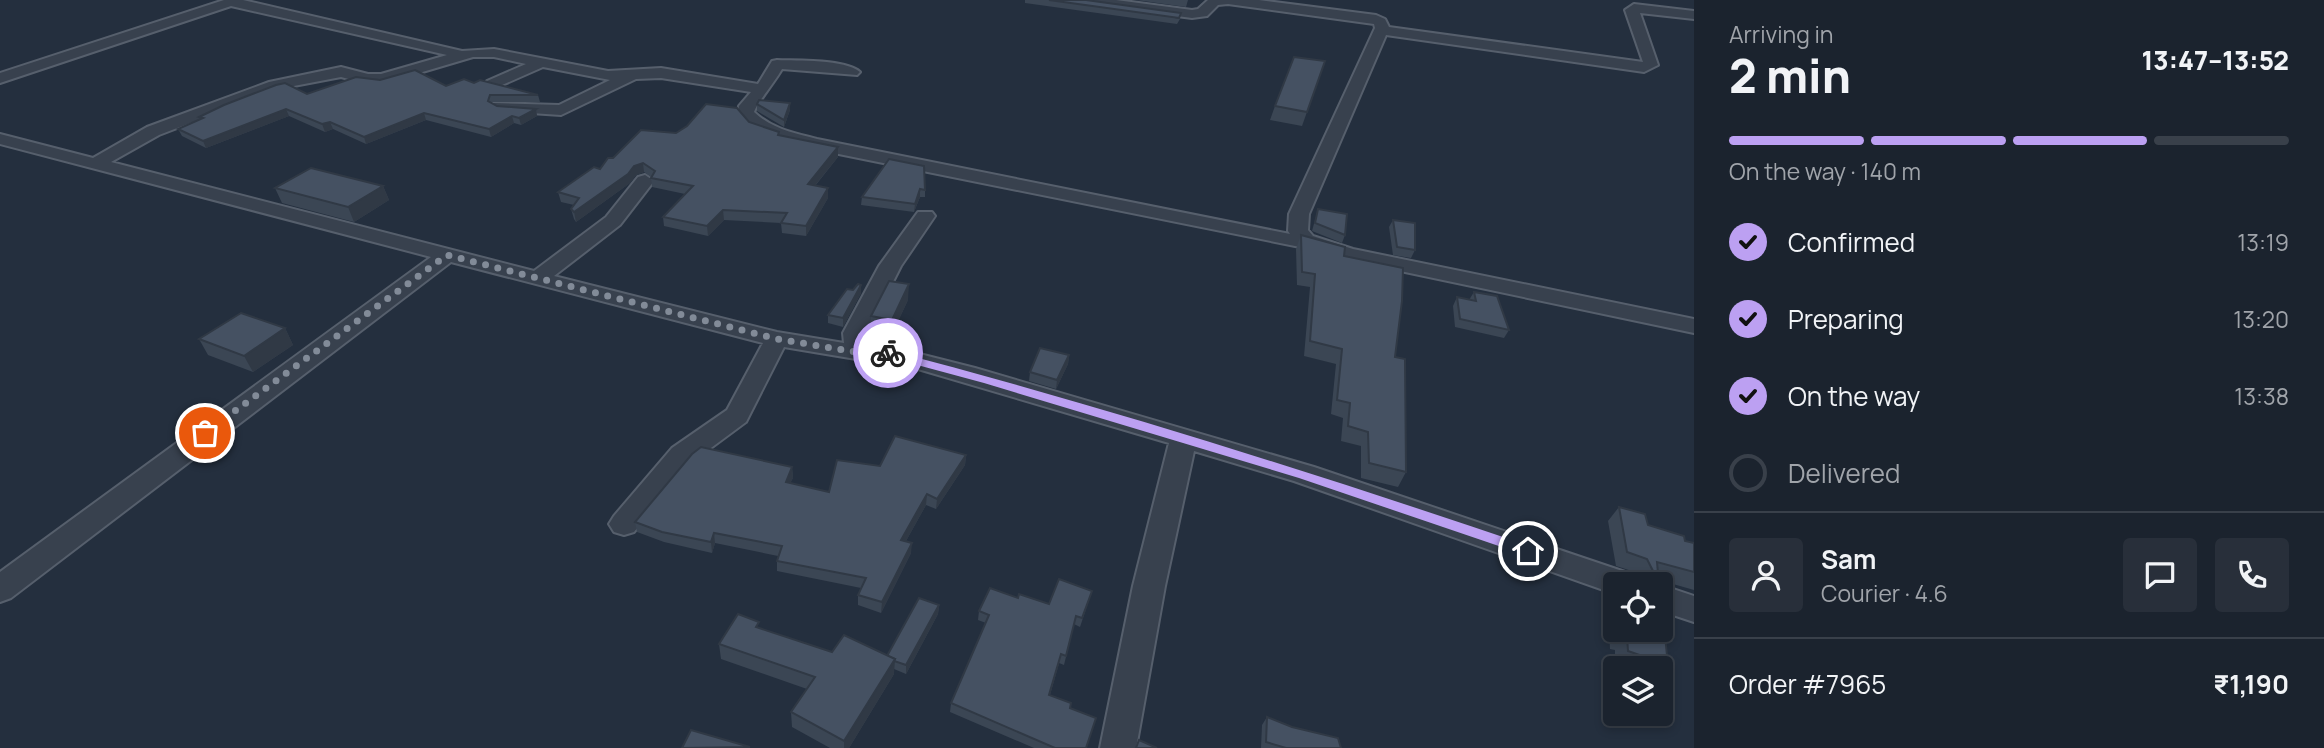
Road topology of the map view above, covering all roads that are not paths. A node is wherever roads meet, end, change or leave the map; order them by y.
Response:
1 (1086, 0) edge
2 (234, 1) edge
3 (1631, 4) edge
4 (1694, 15) edge
5 (1381, 30) junction
6 (456, 58) junction
7 (543, 62) junction
8 (852, 72) dead end
9 (634, 75) junction
10 (0, 78) edge
11 (494, 85) edge
12 (762, 89) junction
13 (500, 106) edge
14 (0, 139) edge
15 (97, 163) junction
16 (645, 181) dead end
17 (926, 216) dead end
18 (1331, 248) junction
19 (447, 255) junction
20 (537, 279) junction
21 (1694, 326) edge
22 (777, 339) junction
23 (856, 352) junction
24 (1183, 439) junction
25 (624, 524) dead end
26 (1603, 577) edge
27 (0, 589) edge
28 (1673, 602) edge
29 (1694, 609) edge
30 (1118, 748) edge

1 - 5 street
2 - 6 street
2 - 10 street
3 - 4 street
3 - 5 street
5 - 18 street
6 - 7 street
6 - 15 street
7 - 9 street
7 - 11 street
8 - 12 street
9 - 12 street
9 - 13 street
12 - 18 street
14 - 15 street
15 - 19 street
16 - 20 street
17 - 23 street
18 - 21 street
19 - 20 street
19 - 27 street
20 - 22 street
22 - 23 street
22 - 25 street
23 - 24 street
24 - 26 street
24 - 30 street
28 - 29 street

